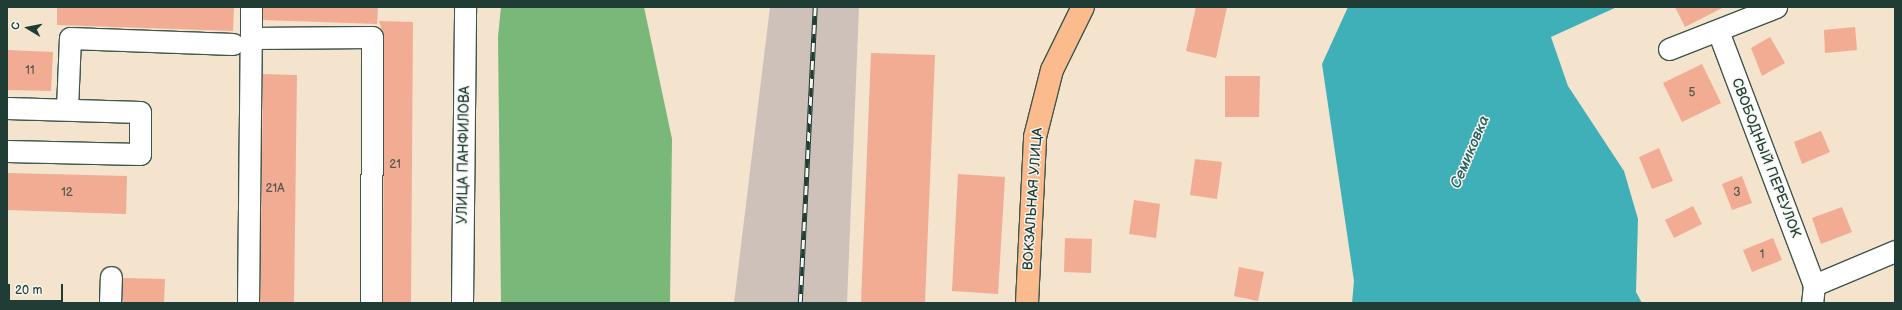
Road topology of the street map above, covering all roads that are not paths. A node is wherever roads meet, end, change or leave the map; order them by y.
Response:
1 (251, 7) edge
2 (465, 7) edge
3 (1083, 7) edge
4 (1776, 7) edge
5 (1718, 31) junction
6 (242, 41) junction
7 (1669, 49) dead end
8 (7, 108) edge
9 (67, 109) junction
10 (7, 151) edge
11 (1895, 251) edge
12 (111, 277) dead end
13 (1813, 294) edge
14 (110, 303) edge
15 (248, 303) edge
16 (371, 303) edge
17 (462, 303) edge
18 (1027, 303) edge

1 - 6 street
2 - 17 street, УЛИЦА ПАНФИЛОВА
3 - 18 main road, ВОКЗАЛЬНАЯ УЛИЦА
4 - 5 street
5 - 7 street
5 - 13 street, СВОБОДНЫЙ ПЕРЕУЛОК
6 - 9 street
6 - 15 street
6 - 16 street
8 - 9 street
9 - 10 street
11 - 13 street
12 - 14 street

